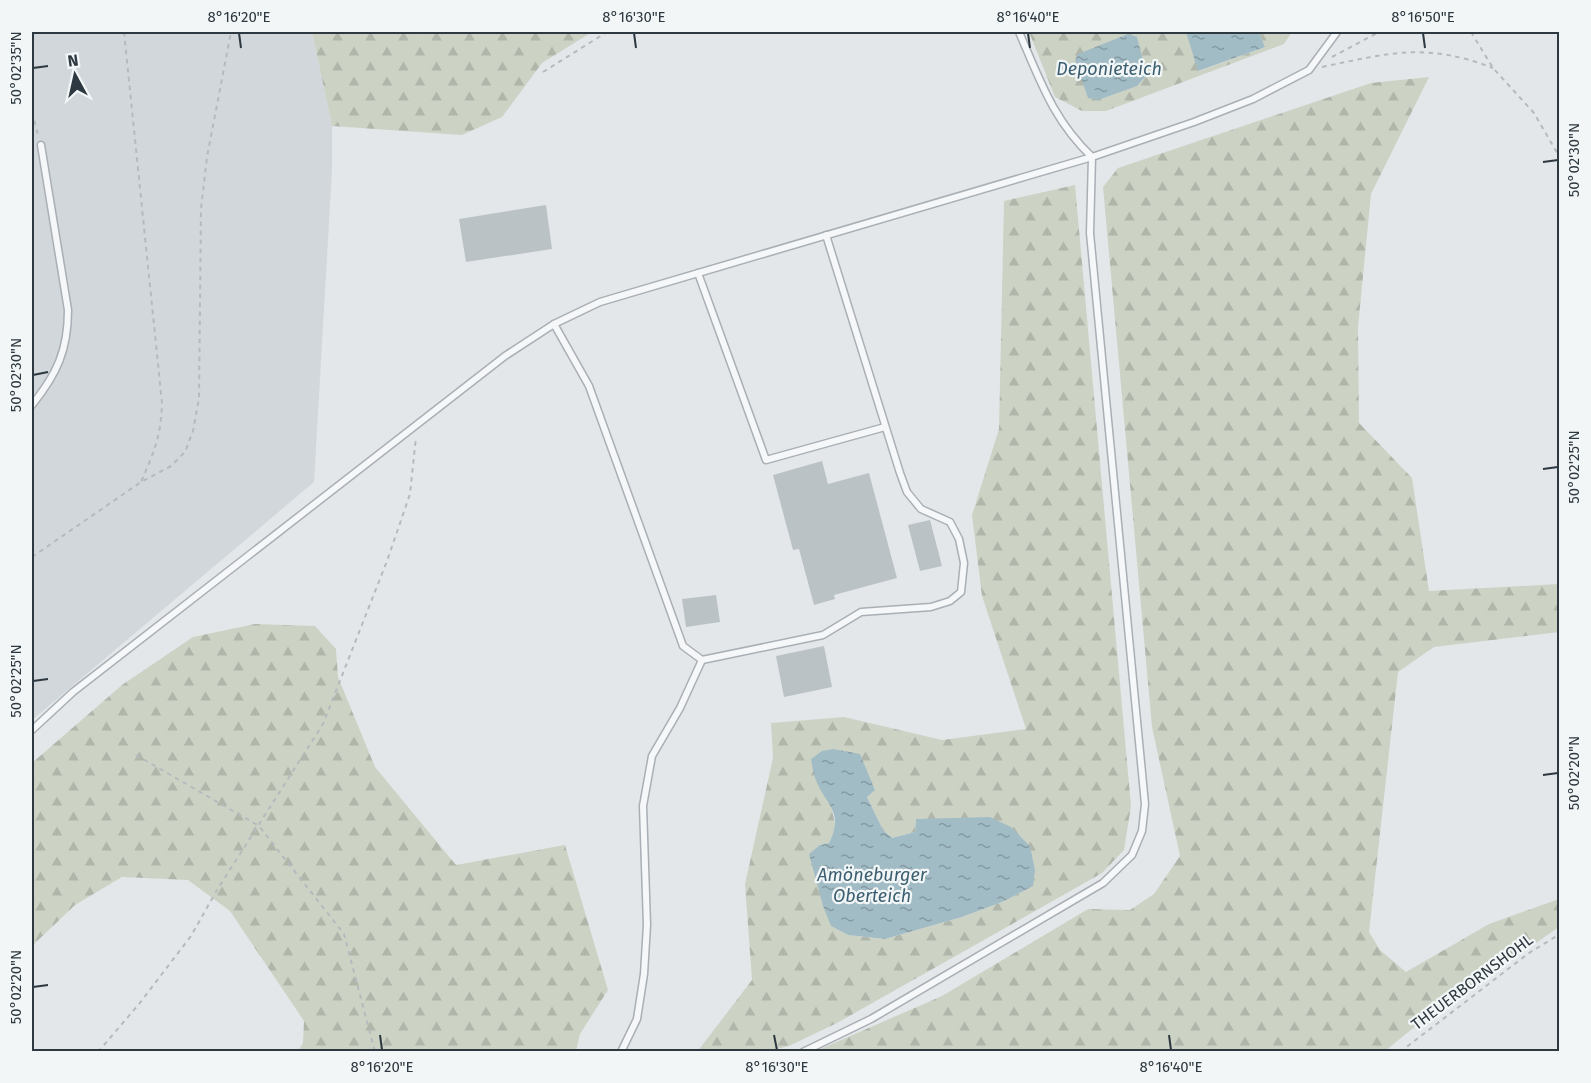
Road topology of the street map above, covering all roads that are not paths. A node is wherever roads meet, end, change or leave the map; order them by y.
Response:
1 (1019, 32) edge
2 (1337, 32) edge
3 (41, 145) road end
4 (1092, 157) junction
5 (826, 235) junction
6 (698, 273) junction
7 (554, 324) junction
8 (32, 405) edge
9 (885, 427) junction
10 (702, 660) junction
11 (32, 730) edge
12 (621, 1052) edge
13 (803, 1052) edge

1 - 4 lane
2 - 4 lane
3 - 8 lane
4 - 5 lane
4 - 13 lane
5 - 6 lane
5 - 9 lane
6 - 7 lane
6 - 9 lane
7 - 10 lane
7 - 11 lane
9 - 10 lane
10 - 12 lane

